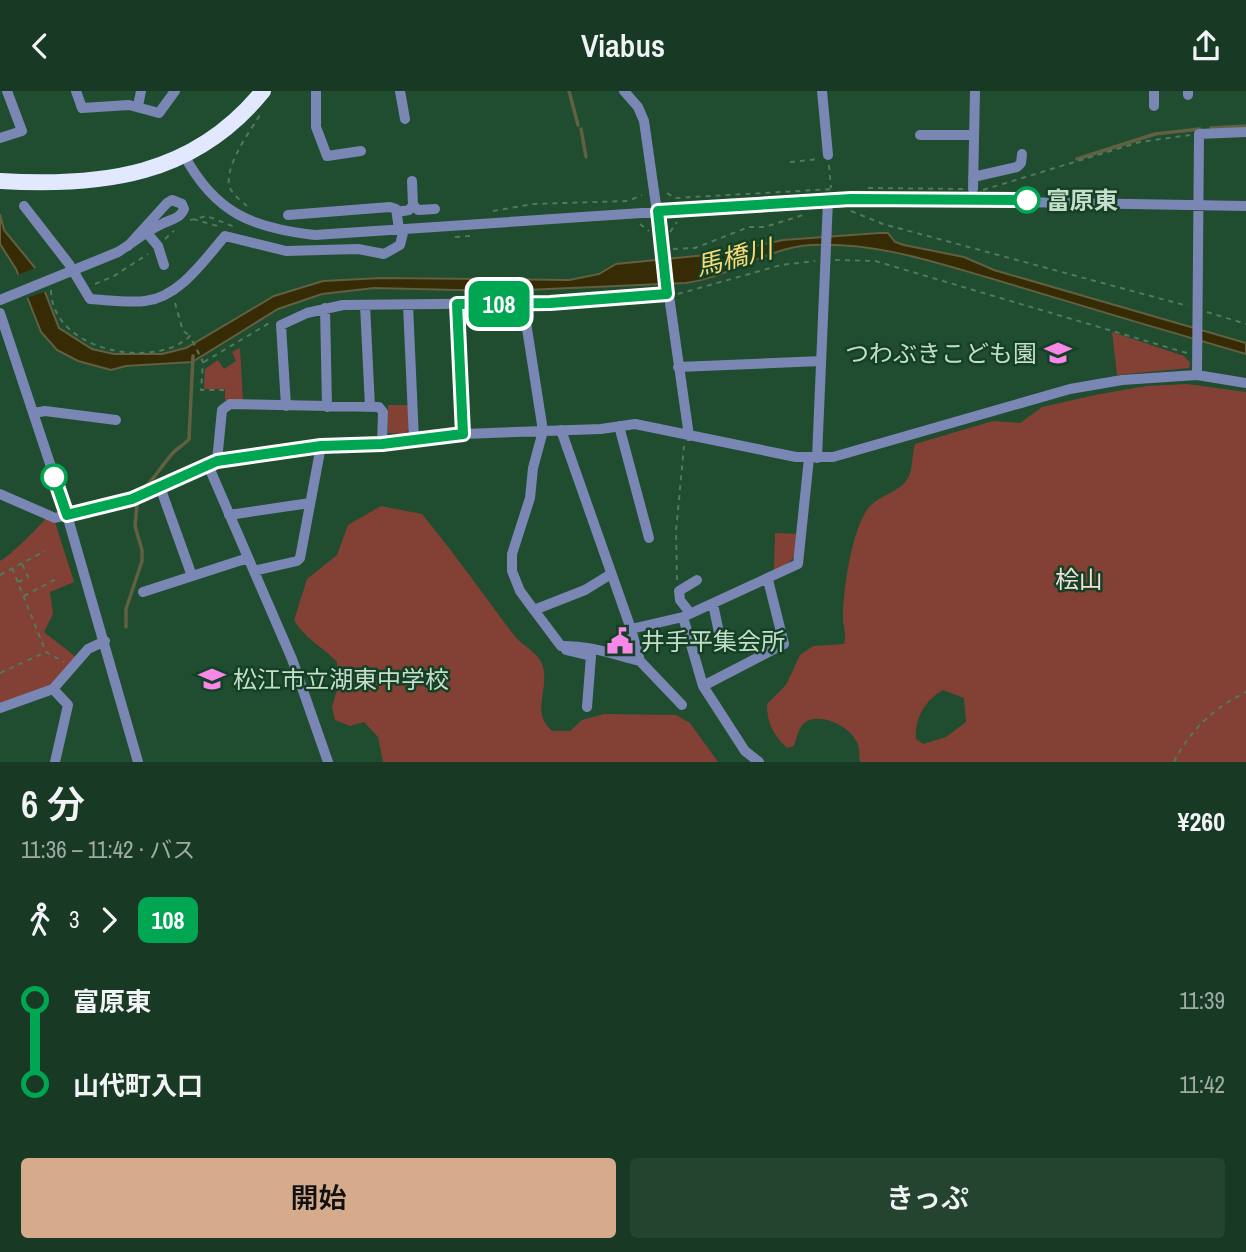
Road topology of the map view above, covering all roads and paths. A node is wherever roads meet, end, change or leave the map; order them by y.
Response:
1 (7, 91) edge
2 (76, 91) edge
3 (141, 91) edge
4 (175, 91) edge
5 (263, 91) edge
6 (316, 91) edge
7 (400, 91) edge
8 (624, 91) edge
9 (822, 91) edge
10 (975, 91) edge
11 (1154, 91) edge
12 (138, 106) junction
13 (1154, 106) dead end
14 (264, 110) dead end
15 (405, 120) dead end
16 (1246, 132) edge
17 (1199, 134) junction
18 (920, 135) dead end
19 (974, 135) junction
20 (0, 138) edge
21 (361, 151) dead end
22 (1022, 154) dead end
23 (184, 155) junction
24 (828, 155) junction
25 (790, 162) dead end
26 (973, 177) junction
27 (0, 181) edge
28 (412, 181) dead end
29 (978, 190) joint
30 (646, 192) dead end
31 (829, 194) junction
32 (412, 205) junction
33 (1198, 205) junction
34 (1246, 206) edge
35 (24, 207) dead end
36 (253, 209) dead end
37 (435, 209) dead end
38 (658, 211) junction
39 (851, 211) dead end
40 (397, 212) junction
41 (488, 212) dead end
42 (806, 214) dead end
43 (288, 215) dead end
44 (211, 217) dead end
45 (192, 219) junction
46 (184, 223) dead end
47 (222, 227) dead end
48 (401, 229) junction
49 (175, 230) dead end
50 (147, 233) junction
51 (128, 246) junction
52 (158, 246) junction
53 (662, 251) junction
54 (164, 265) dead end
55 (75, 276) junction
56 (44, 286) junction
57 (667, 293) junction
58 (0, 300) edge
59 (523, 303) junction
60 (457, 304) junction
61 (365, 305) junction
62 (408, 305) junction
63 (324, 308) junction
64 (0, 313) edge
65 (1198, 313) junction
66 (1246, 324) edge
67 (281, 325) junction
68 (1198, 354) junction
69 (821, 361) junction
70 (203, 362) junction
71 (678, 367) junction
72 (1198, 375) junction
73 (1246, 383) edge
74 (286, 406) junction
75 (327, 407) junction
76 (370, 407) junction
77 (222, 410) junction
78 (34, 413) junction
79 (116, 420) dead end
80 (619, 426) junction
81 (561, 430) junction
82 (543, 431) junction
83 (463, 434) junction
84 (687, 435) junction
85 (414, 440) junction
86 (382, 444) junction
87 (321, 446) junction
88 (813, 458) junction
89 (213, 463) junction
90 (160, 487) junction
91 (0, 494) edge
92 (310, 503) junction
93 (67, 515) junction
94 (229, 515) junction
95 (649, 538) dead end
96 (45, 551) dead end
97 (248, 558) junction
98 (22, 563) junction
99 (12, 568) junction
100 (254, 571) junction
101 (611, 574) junction
102 (0, 575) edge
103 (192, 576) junction
104 (56, 579) dead end
105 (697, 580) dead end
106 (768, 580) junction
107 (18, 582) junction
108 (681, 589) junction
109 (143, 591) dead end
110 (24, 596) dead end
111 (713, 604) junction
112 (534, 610) junction
113 (687, 615) junction
114 (631, 629) junction
115 (105, 641) junction
116 (561, 646) junction
117 (722, 647) dead end
118 (46, 652) junction
119 (640, 661) junction
120 (72, 667) junction
121 (0, 673) edge
122 (703, 686) junction
123 (52, 688) junction
124 (1246, 692) edge
125 (682, 705) dead end
126 (587, 707) dead end
127 (0, 708) edge
128 (55, 762) edge
129 (138, 762) edge
130 (328, 762) edge
131 (760, 762) edge
132 (1174, 762) edge

1 - 20 street
2 - 12 street
3 - 12 street
4 - 12 street
5 - 23 highway
6 - 21 street
7 - 15 street
8 - 38 street
9 - 24 street
10 - 19 street
11 - 13 street
14 - 36 path
16 - 17 street
17 - 29 path
17 - 33 street
18 - 19 street
19 - 26 street
22 - 26 street
23 - 27 highway
23 - 48 street
24 - 25 path
24 - 31 path
26 - 29 street
28 - 32 street
30 - 41 path
31 - 33 street
31 - 38 street
31 - 69 street
32 - 37 street
32 - 40 street
33 - 34 street
33 - 65 street
35 - 55 street
38 - 48 street
38 - 53 street
39 - 65 path
40 - 43 street
40 - 48 street
42 - 53 path
44 - 45 path
45 - 46 path
45 - 47 path
48 - 55 street
49 - 52 path
50 - 51 street
50 - 51 street
50 - 52 street
51 - 55 street
52 - 54 street
52 - 55 path
53 - 57 street
55 - 56 street
56 - 58 street
56 - 70 path
57 - 59 street
57 - 68 path
57 - 71 street
59 - 60 street
59 - 82 street
60 - 62 street
60 - 83 street
61 - 62 street
61 - 63 street
61 - 76 street
62 - 85 street
63 - 67 street
63 - 75 street
64 - 78 street
65 - 66 path
65 - 68 street
67 - 70 path
67 - 74 street
68 - 72 street
69 - 71 street
69 - 88 street
70 - 77 path
71 - 84 street
72 - 73 street
72 - 88 street
74 - 75 street
74 - 77 street
75 - 76 street
76 - 86 street
77 - 89 street
78 - 79 street
78 - 93 street
80 - 81 street
80 - 84 street
80 - 95 street
81 - 82 street
81 - 101 street
82 - 83 street
82 - 112 street
83 - 85 street
84 - 88 street
84 - 108 path
85 - 86 street
86 - 87 street
87 - 89 street
87 - 92 street
88 - 106 street
89 - 90 street
89 - 94 street
90 - 93 street
90 - 103 street
91 - 93 street
92 - 94 street
92 - 100 street
93 - 115 street
94 - 97 street
96 - 98 path
97 - 100 street
97 - 103 street
98 - 99 path
98 - 107 path
99 - 102 path
99 - 107 path
100 - 130 street
101 - 112 street
101 - 114 street
103 - 109 street
104 - 110 path
105 - 108 street
106 - 111 street
106 - 122 street
107 - 118 path
108 - 113 street
111 - 113 street
111 - 117 street
112 - 116 street
113 - 114 street
113 - 122 street
114 - 119 street
115 - 120 street
115 - 129 street
116 - 119 street
116 - 126 street
118 - 120 path
118 - 121 path
119 - 125 street
120 - 123 street
122 - 131 street
123 - 127 street
123 - 128 street
124 - 132 path

